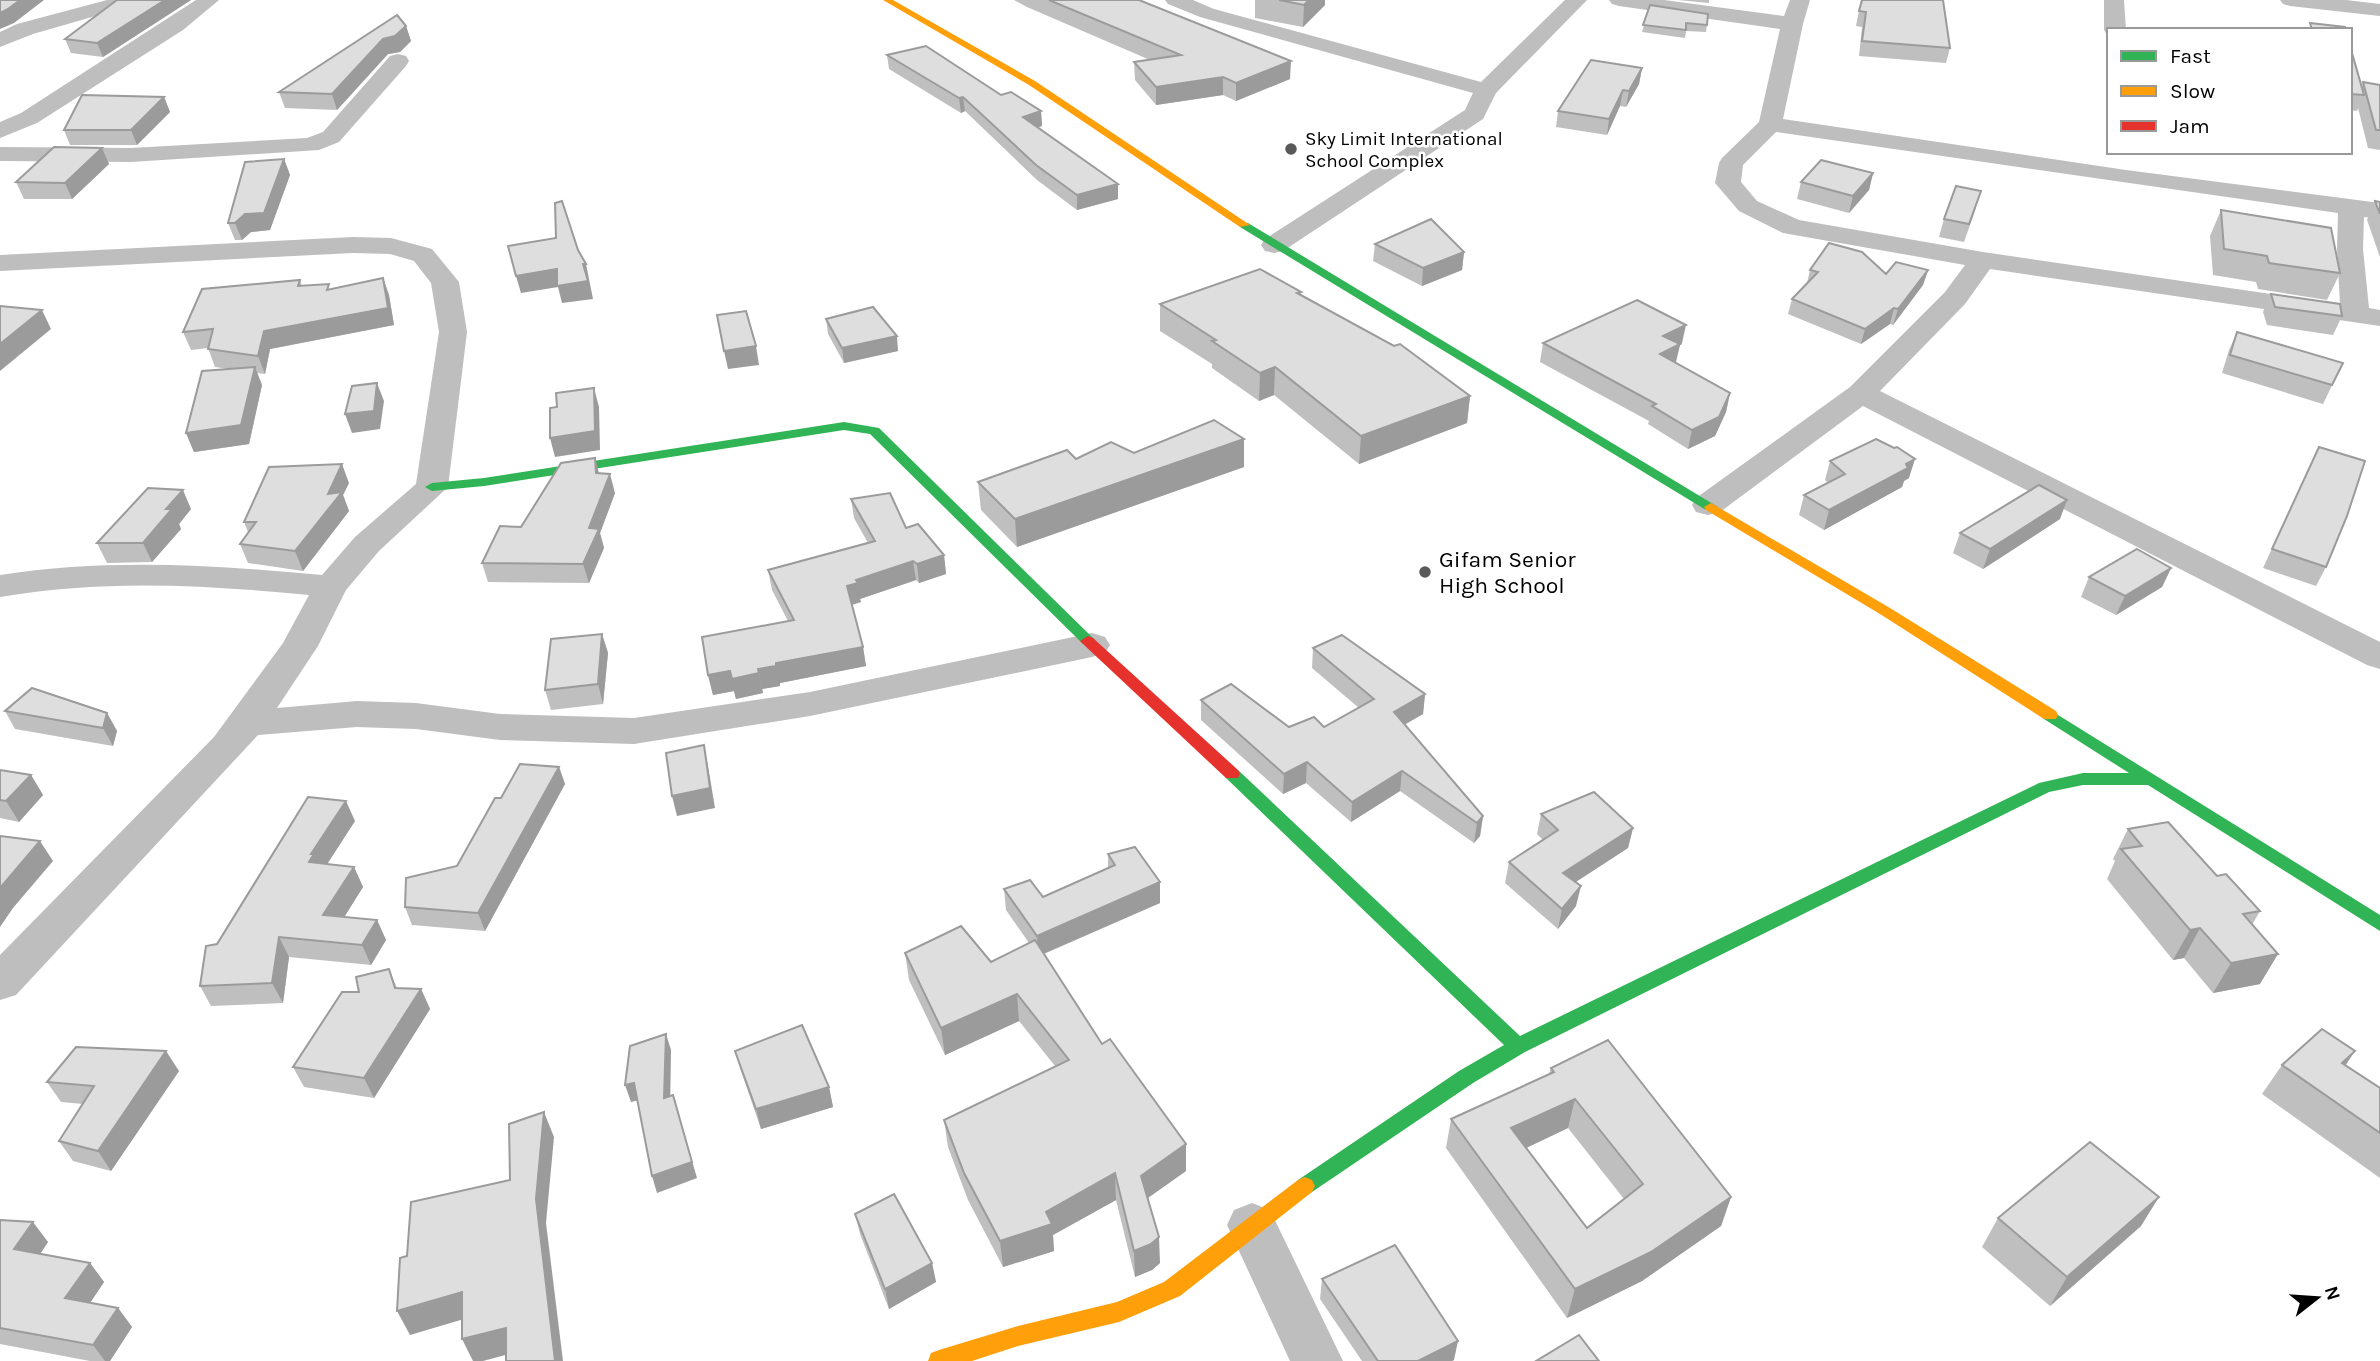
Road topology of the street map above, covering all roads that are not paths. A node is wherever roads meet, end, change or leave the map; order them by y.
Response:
1 (130, 0) edge
2 (209, 0) edge
3 (887, 0) edge
4 (1175, 0) edge
5 (1577, 0) edge
6 (1619, 0) edge
7 (2113, 0) edge
8 (2290, 0) edge
9 (2380, 10) edge
10 (1796, 12) edge
11 (2115, 28) edge
12 (0, 40) edge
13 (398, 61) dead end
14 (1486, 90) junction
15 (1770, 124) junction
16 (0, 131) edge
17 (0, 154) edge
18 (2121, 154) edge
19 (2126, 177) junction
20 (2351, 207) junction
21 (2380, 211) edge
22 (1274, 245) junction
23 (1983, 260) junction
24 (0, 263) edge
25 (2367, 316) edge
26 (1861, 393) junction
27 (432, 487) junction
28 (1708, 505) junction
29 (0, 586) edge
30 (331, 586) junction
31 (1092, 645) junction
32 (2380, 657) edge
33 (247, 723) junction
34 (2150, 779) junction
35 (2380, 924) edge
36 (0, 983) edge
37 (1518, 1046) junction
38 (1252, 1225) junction
39 (939, 1361) edge
40 (1317, 1361) edge

1 - 12 street
2 - 16 street
3 - 22 street
4 - 14 street
5 - 14 street
6 - 10 street
7 - 11 street
8 - 9 street
10 - 15 street
13 - 17 street
14 - 22 street
15 - 19 street
15 - 23 street
18 - 19 street
19 - 20 street
20 - 21 street
20 - 25 street
22 - 28 street
23 - 25 street
23 - 26 street
24 - 27 street
26 - 28 street
26 - 32 street
27 - 30 street
27 - 31 street
28 - 34 street
29 - 30 street
30 - 33 street
31 - 33 street
31 - 37 street
33 - 36 street
34 - 35 street
34 - 37 street
37 - 38 street
38 - 39 street
38 - 40 street

